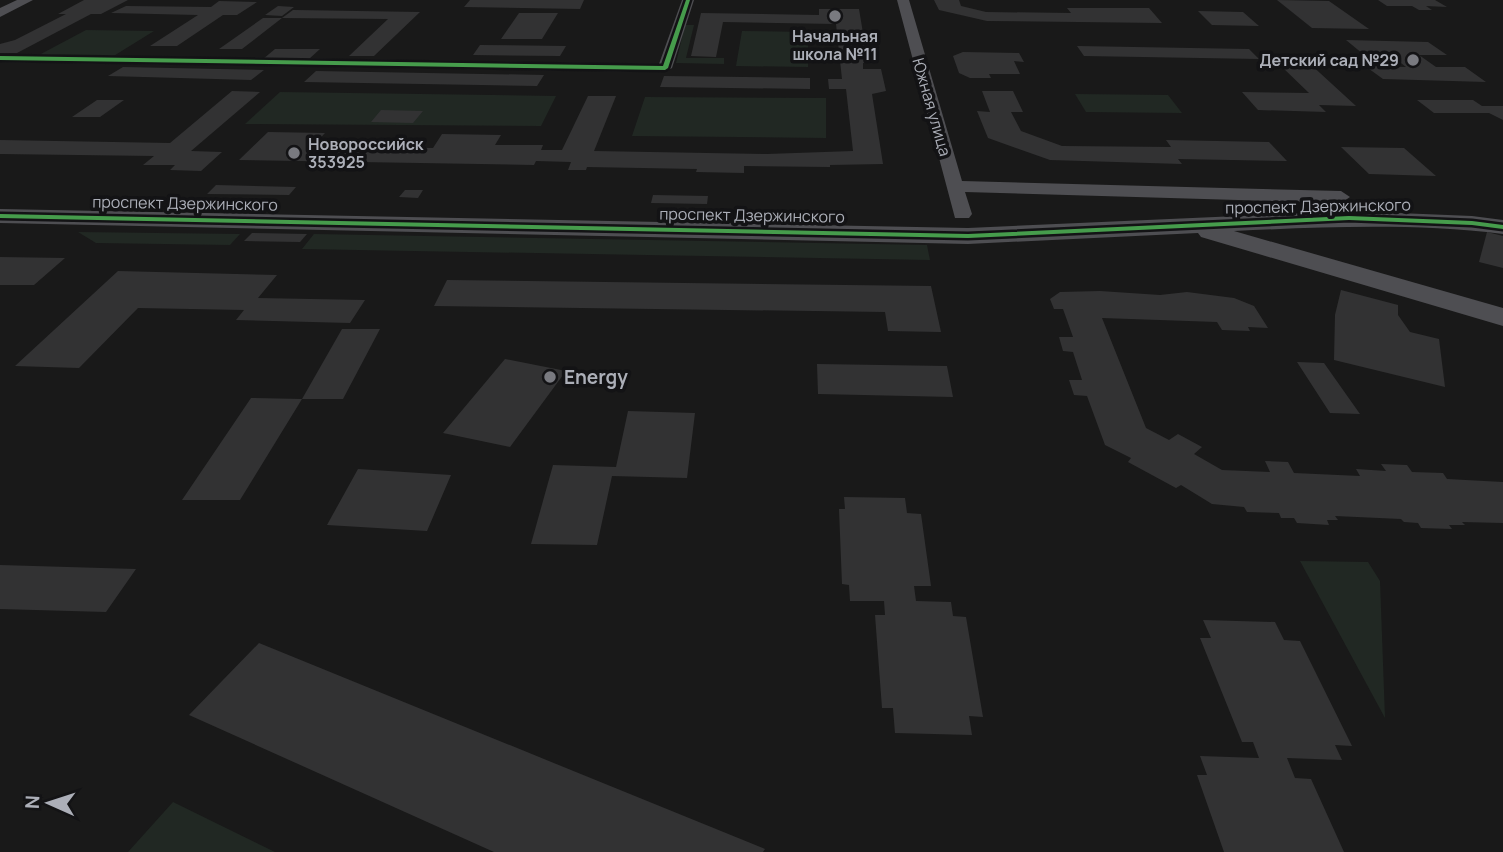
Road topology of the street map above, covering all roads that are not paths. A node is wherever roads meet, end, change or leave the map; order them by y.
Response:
1 (27, 0) edge
2 (688, 0) edge
3 (903, 0) edge
4 (0, 13) edge
5 (0, 58) edge
6 (955, 186) junction
7 (1341, 197) dead end
8 (0, 198) edge
9 (0, 216) edge
10 (1503, 219) edge
11 (965, 225) junction
12 (1503, 227) edge
13 (1226, 231) junction
14 (1503, 317) edge

1 - 4 street
2 - 5 street
3 - 6 street, Южная улица
6 - 7 street
6 - 11 street, Южная улица
8 - 11 street, проспект Дзержинского
9 - 11 street, проспект Дзержинского
10 - 11 street, проспект Дзержинского
11 - 13 street, проспект Дзержинского
12 - 13 street, проспект Дзержинского
13 - 14 street, проспект Дзержинского

